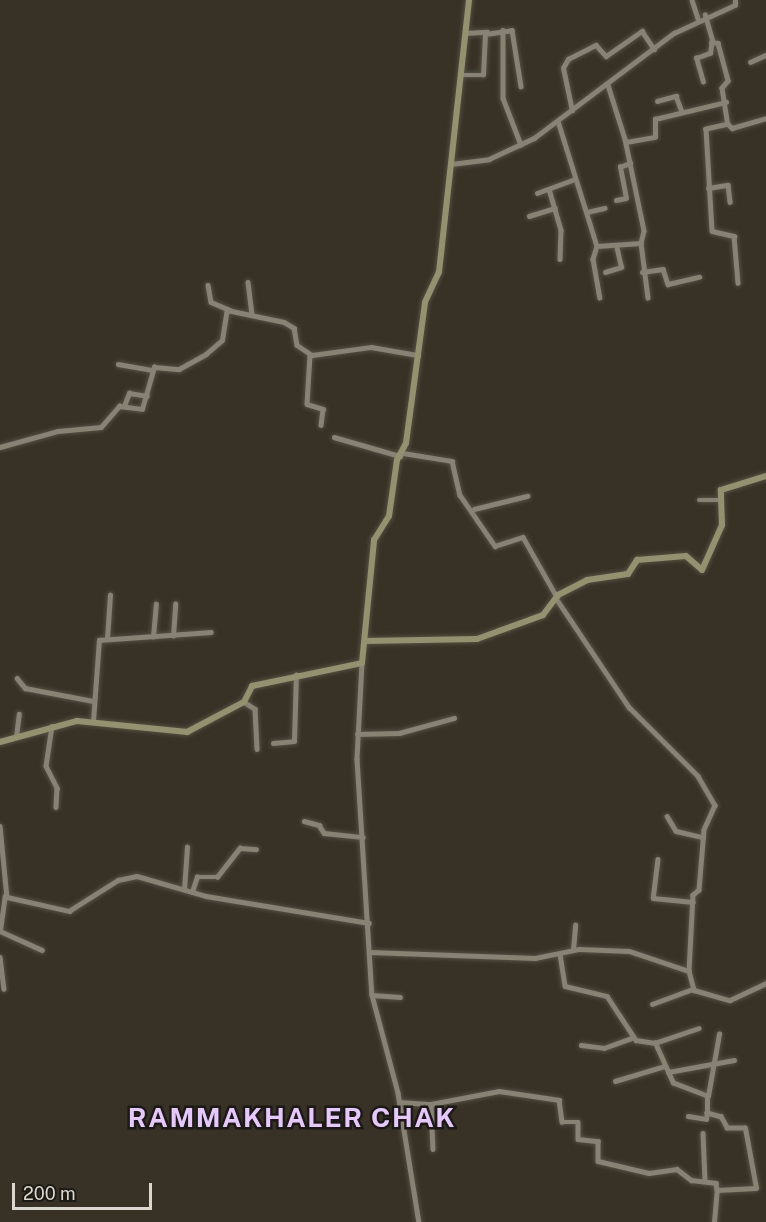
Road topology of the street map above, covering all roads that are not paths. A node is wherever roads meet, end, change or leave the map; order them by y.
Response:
1 (469, 0) edge
2 (692, 0) edge
3 (735, 0) edge
4 (705, 15) junction
5 (698, 18) junction
6 (503, 30) junction
7 (487, 32) junction
8 (465, 33) junction
9 (711, 42) junction
10 (654, 48) junction
11 (766, 55) edge
12 (750, 62) dead end
13 (460, 75) junction
14 (703, 82) dead end
15 (608, 85) junction
16 (521, 86) dead end
17 (657, 101) dead end
18 (726, 102) junction
19 (572, 111) junction
20 (682, 112) junction
21 (766, 118) edge
22 (558, 121) junction
23 (728, 124) junction
24 (626, 142) junction
25 (521, 145) junction
26 (630, 163) junction
27 (451, 164) junction
28 (575, 179) junction
29 (708, 188) junction
30 (549, 189) junction
31 (537, 193) dead end
32 (616, 200) dead end
33 (730, 202) dead end
34 (555, 208) junction
35 (605, 208) dead end
36 (587, 212) junction
37 (529, 216) dead end
38 (641, 243) junction
39 (597, 246) junction
40 (616, 246) junction
41 (560, 259) dead end
42 (605, 272) dead end
43 (642, 272) junction
44 (699, 277) dead end
45 (248, 282) dead end
46 (738, 283) dead end
47 (208, 285) dead end
48 (600, 297) dead end
49 (648, 298) dead end
50 (230, 310) junction
51 (252, 313) junction
52 (310, 355) junction
53 (418, 355) junction
54 (118, 364) dead end
55 (152, 370) junction
56 (147, 396) junction
57 (124, 406) junction
58 (321, 425) dead end
59 (334, 437) dead end
60 (0, 447) edge
61 (401, 455) junction
62 (766, 476) edge
63 (527, 496) dead end
64 (699, 500) dead end
65 (720, 500) junction
66 (474, 509) junction
67 (110, 595) dead end
68 (557, 599) junction
69 (156, 604) dead end
70 (175, 604) dead end
71 (211, 632) dead end
72 (173, 636) junction
73 (153, 637) junction
74 (107, 639) junction
75 (365, 641) junction
76 (362, 663) junction
77 (296, 675) junction
78 (17, 678) dead end
79 (93, 701) junction
80 (244, 702) junction
81 (19, 714) dead end
82 (454, 718) dead end
83 (93, 721) junction
84 (52, 726) junction
85 (357, 734) junction
86 (16, 737) junction
87 (0, 742) edge
88 (273, 744) dead end
89 (257, 749) dead end
90 (56, 807) dead end
91 (667, 816) dead end
92 (304, 821) dead end
93 (0, 826) edge
94 (363, 837) junction
95 (703, 837) junction
96 (186, 847) dead end
97 (256, 849) dead end
98 (658, 859) dead end
99 (184, 890) junction
100 (192, 892) junction
101 (3, 899) edge
102 (693, 902) junction
103 (369, 923) junction
104 (575, 925) dead end
105 (0, 930) edge
106 (42, 950) dead end
107 (573, 950) junction
108 (370, 952) junction
109 (560, 954) junction
110 (0, 957) edge
111 (689, 971) junction
112 (766, 983) edge
113 (4, 989) dead end
114 (693, 989) junction
115 (372, 995) junction
116 (399, 997) dead end
117 (652, 1004) dead end
118 (699, 1028) dead end
119 (719, 1034) dead end
120 (632, 1038) junction
121 (655, 1043) junction
122 (580, 1045) dead end
123 (734, 1060) dead end
124 (717, 1062) junction
125 (665, 1066) junction
126 (668, 1072) junction
127 (615, 1081) dead end
128 (708, 1096) junction
129 (400, 1102) junction
130 (431, 1104) junction
131 (707, 1113) junction
132 (688, 1116) dead end
133 (703, 1133) dead end
134 (433, 1149) dead end
135 (705, 1180) junction
136 (717, 1190) junction
137 (419, 1222) edge
138 (714, 1222) edge

1 - 8 street
2 - 5 street
3 - 4 street
4 - 5 street
4 - 9 street
5 - 10 street
6 - 7 street
6 - 16 street
6 - 25 street
7 - 8 street
7 - 13 street
8 - 13 street
9 - 14 street
9 - 18 street
10 - 15 street
10 - 19 street
11 - 12 street
13 - 27 street
15 - 19 street
15 - 24 street
17 - 20 street
18 - 20 street
18 - 23 street
19 - 22 street
20 - 24 street
21 - 23 street
22 - 25 street
22 - 28 street
23 - 29 street
24 - 26 street
25 - 27 street
26 - 32 street
26 - 38 street
27 - 53 street
28 - 30 street
28 - 36 street
29 - 33 street
29 - 46 street
30 - 31 street
30 - 34 street
34 - 37 street
34 - 41 street
35 - 36 street
36 - 39 street
38 - 40 street
38 - 43 street
39 - 40 street
39 - 48 street
40 - 42 street
43 - 44 street
43 - 49 street
45 - 51 street
47 - 50 street
50 - 51 street
50 - 55 street
51 - 52 street
52 - 53 street
52 - 58 street
53 - 61 street
54 - 55 street
55 - 56 street
56 - 57 street
56 - 57 street
57 - 60 street
59 - 61 street
61 - 66 street
61 - 75 street
62 - 65 street
63 - 66 street
64 - 65 street
65 - 68 street
66 - 68 street
67 - 74 street
68 - 75 street
68 - 95 street
69 - 73 street
70 - 72 street
71 - 72 street
72 - 73 street
73 - 74 street
74 - 79 street
75 - 76 street
76 - 77 street
76 - 85 street
77 - 80 street
77 - 88 street
78 - 79 street
79 - 83 street
80 - 83 street
80 - 89 street
81 - 86 street
82 - 85 street
83 - 84 street
84 - 86 street
84 - 90 street
85 - 94 street
86 - 87 street
91 - 95 street
92 - 94 street
93 - 101 street
94 - 103 street
95 - 102 street
96 - 99 street
97 - 100 street
98 - 102 street
99 - 100 street
99 - 101 street
100 - 103 street
101 - 105 street
102 - 111 street
103 - 108 street
104 - 107 street
105 - 106 street
107 - 109 street
107 - 111 street
108 - 109 street
108 - 115 street
109 - 120 street
110 - 113 street
111 - 114 street
112 - 114 street
114 - 117 street
115 - 116 street
115 - 129 street
118 - 121 street
119 - 124 street
120 - 121 street
120 - 122 street
121 - 125 street
123 - 124 street
124 - 126 street
124 - 128 street
125 - 126 street
125 - 127 street
126 - 128 street
128 - 131 street
129 - 130 street
129 - 137 street
130 - 134 street
130 - 135 street
131 - 132 street
131 - 136 street
133 - 135 street
135 - 136 street
136 - 138 street

